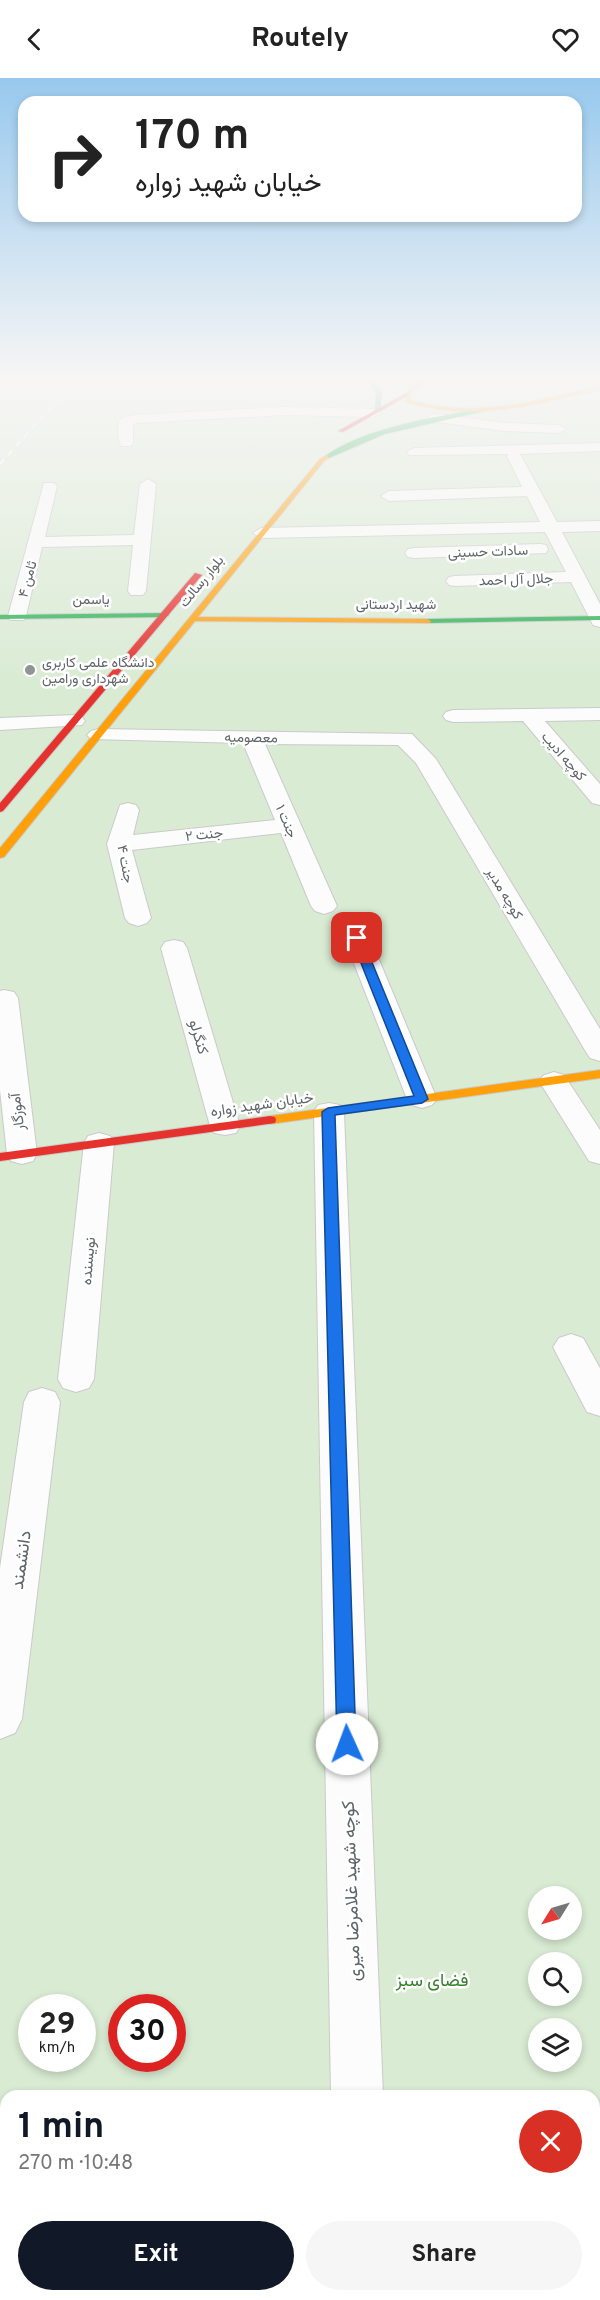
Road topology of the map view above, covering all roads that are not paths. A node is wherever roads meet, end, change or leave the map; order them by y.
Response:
1 (148, 484) dead end
2 (302, 484) edge
3 (528, 484) edge
4 (49, 486) dead end
5 (532, 491) junction
6 (484, 493) junction
7 (389, 496) dead end
8 (491, 508) dead end
9 (600, 526) edge
10 (551, 527) junction
11 (261, 533) junction
12 (144, 540) junction
13 (37, 542) junction
14 (562, 548) junction
15 (414, 553) dead end
16 (208, 564) dead end
17 (577, 577) junction
18 (454, 581) dead end
19 (137, 591) dead end
20 (165, 615) junction
21 (8, 617) edge
22 (191, 619) junction
23 (599, 619) edge
24 (600, 714) edge
25 (529, 715) junction
26 (453, 716) dead end
27 (75, 721) junction
28 (0, 724) edge
29 (98, 735) junction
30 (251, 737) junction
31 (404, 739) joint
32 (600, 798) edge
33 (0, 809) edge
34 (128, 810) dead end
35 (289, 825) junction
36 (119, 844) junction
37 (0, 855) edge
38 (324, 906) dead end
39 (138, 918) dead end
40 (357, 938) dead end
41 (174, 948) dead end
42 (4, 999) dead end
43 (600, 1052) edge
44 (600, 1074) edge
45 (554, 1081) junction
46 (422, 1099) junction
47 (328, 1112) junction
48 (225, 1126) junction
49 (99, 1143) junction
50 (600, 1154) edge
51 (11, 1156) edge
52 (571, 1347) dead end
53 (76, 1379) dead end
54 (42, 1402) dead end
55 (600, 1402) edge
56 (7, 1606) edge
57 (0, 1719) edge
58 (357, 2090) edge

1 - 12 street
2 - 11 main road, بلوار رسالت
3 - 5 street
4 - 13 street, ثامن ۴
5 - 6 street
5 - 10 street
6 - 7 street
6 - 8 street
9 - 10 street
10 - 11 street
10 - 14 street
11 - 22 main road, بلوار رسالت
12 - 13 street
12 - 19 street
13 - 21 street, ثامن ۴
14 - 15 street, سادات حسینی
14 - 17 street
16 - 20 main road, بلوار رسالت
17 - 18 street, جلال آل احمد
17 - 23 street
20 - 21 main road, یاسمن
20 - 27 main road, بلوار رسالت
22 - 23 main road, شهید اردستانی
22 - 29 main road, بلوار رسالت
24 - 25 street
25 - 26 street
25 - 32 street, کوچه ادیب
27 - 28 street
27 - 33 main road, بلوار رسالت
29 - 30 street, معصومیه
29 - 37 main road, بلوار رسالت
30 - 31 street, معصومیه
30 - 35 street, جنت ۱
31 - 43 street, کوچه مدیر
34 - 36 street, جنت ۴
35 - 36 street, جنت ۲
35 - 38 street, جنت ۱
36 - 39 street, جنت ۴
40 - 46 street
41 - 48 street, کنگرلو
42 - 51 street, آموزگار
44 - 45 main road, خیابان شهید زواره
45 - 46 main road, خیابان شهید زواره
45 - 50 street
46 - 47 main road, خیابان شهید زواره
47 - 48 main road, خیابان شهید زواره
47 - 58 street, کوچه شهید غلامرضا میری
48 - 49 main road, خیابان شهید زواره
49 - 51 main road, خیابان شهید زواره
49 - 53 street, نویسنده
52 - 55 street
54 - 56 street, دانشمند
56 - 57 street, دانشمند

